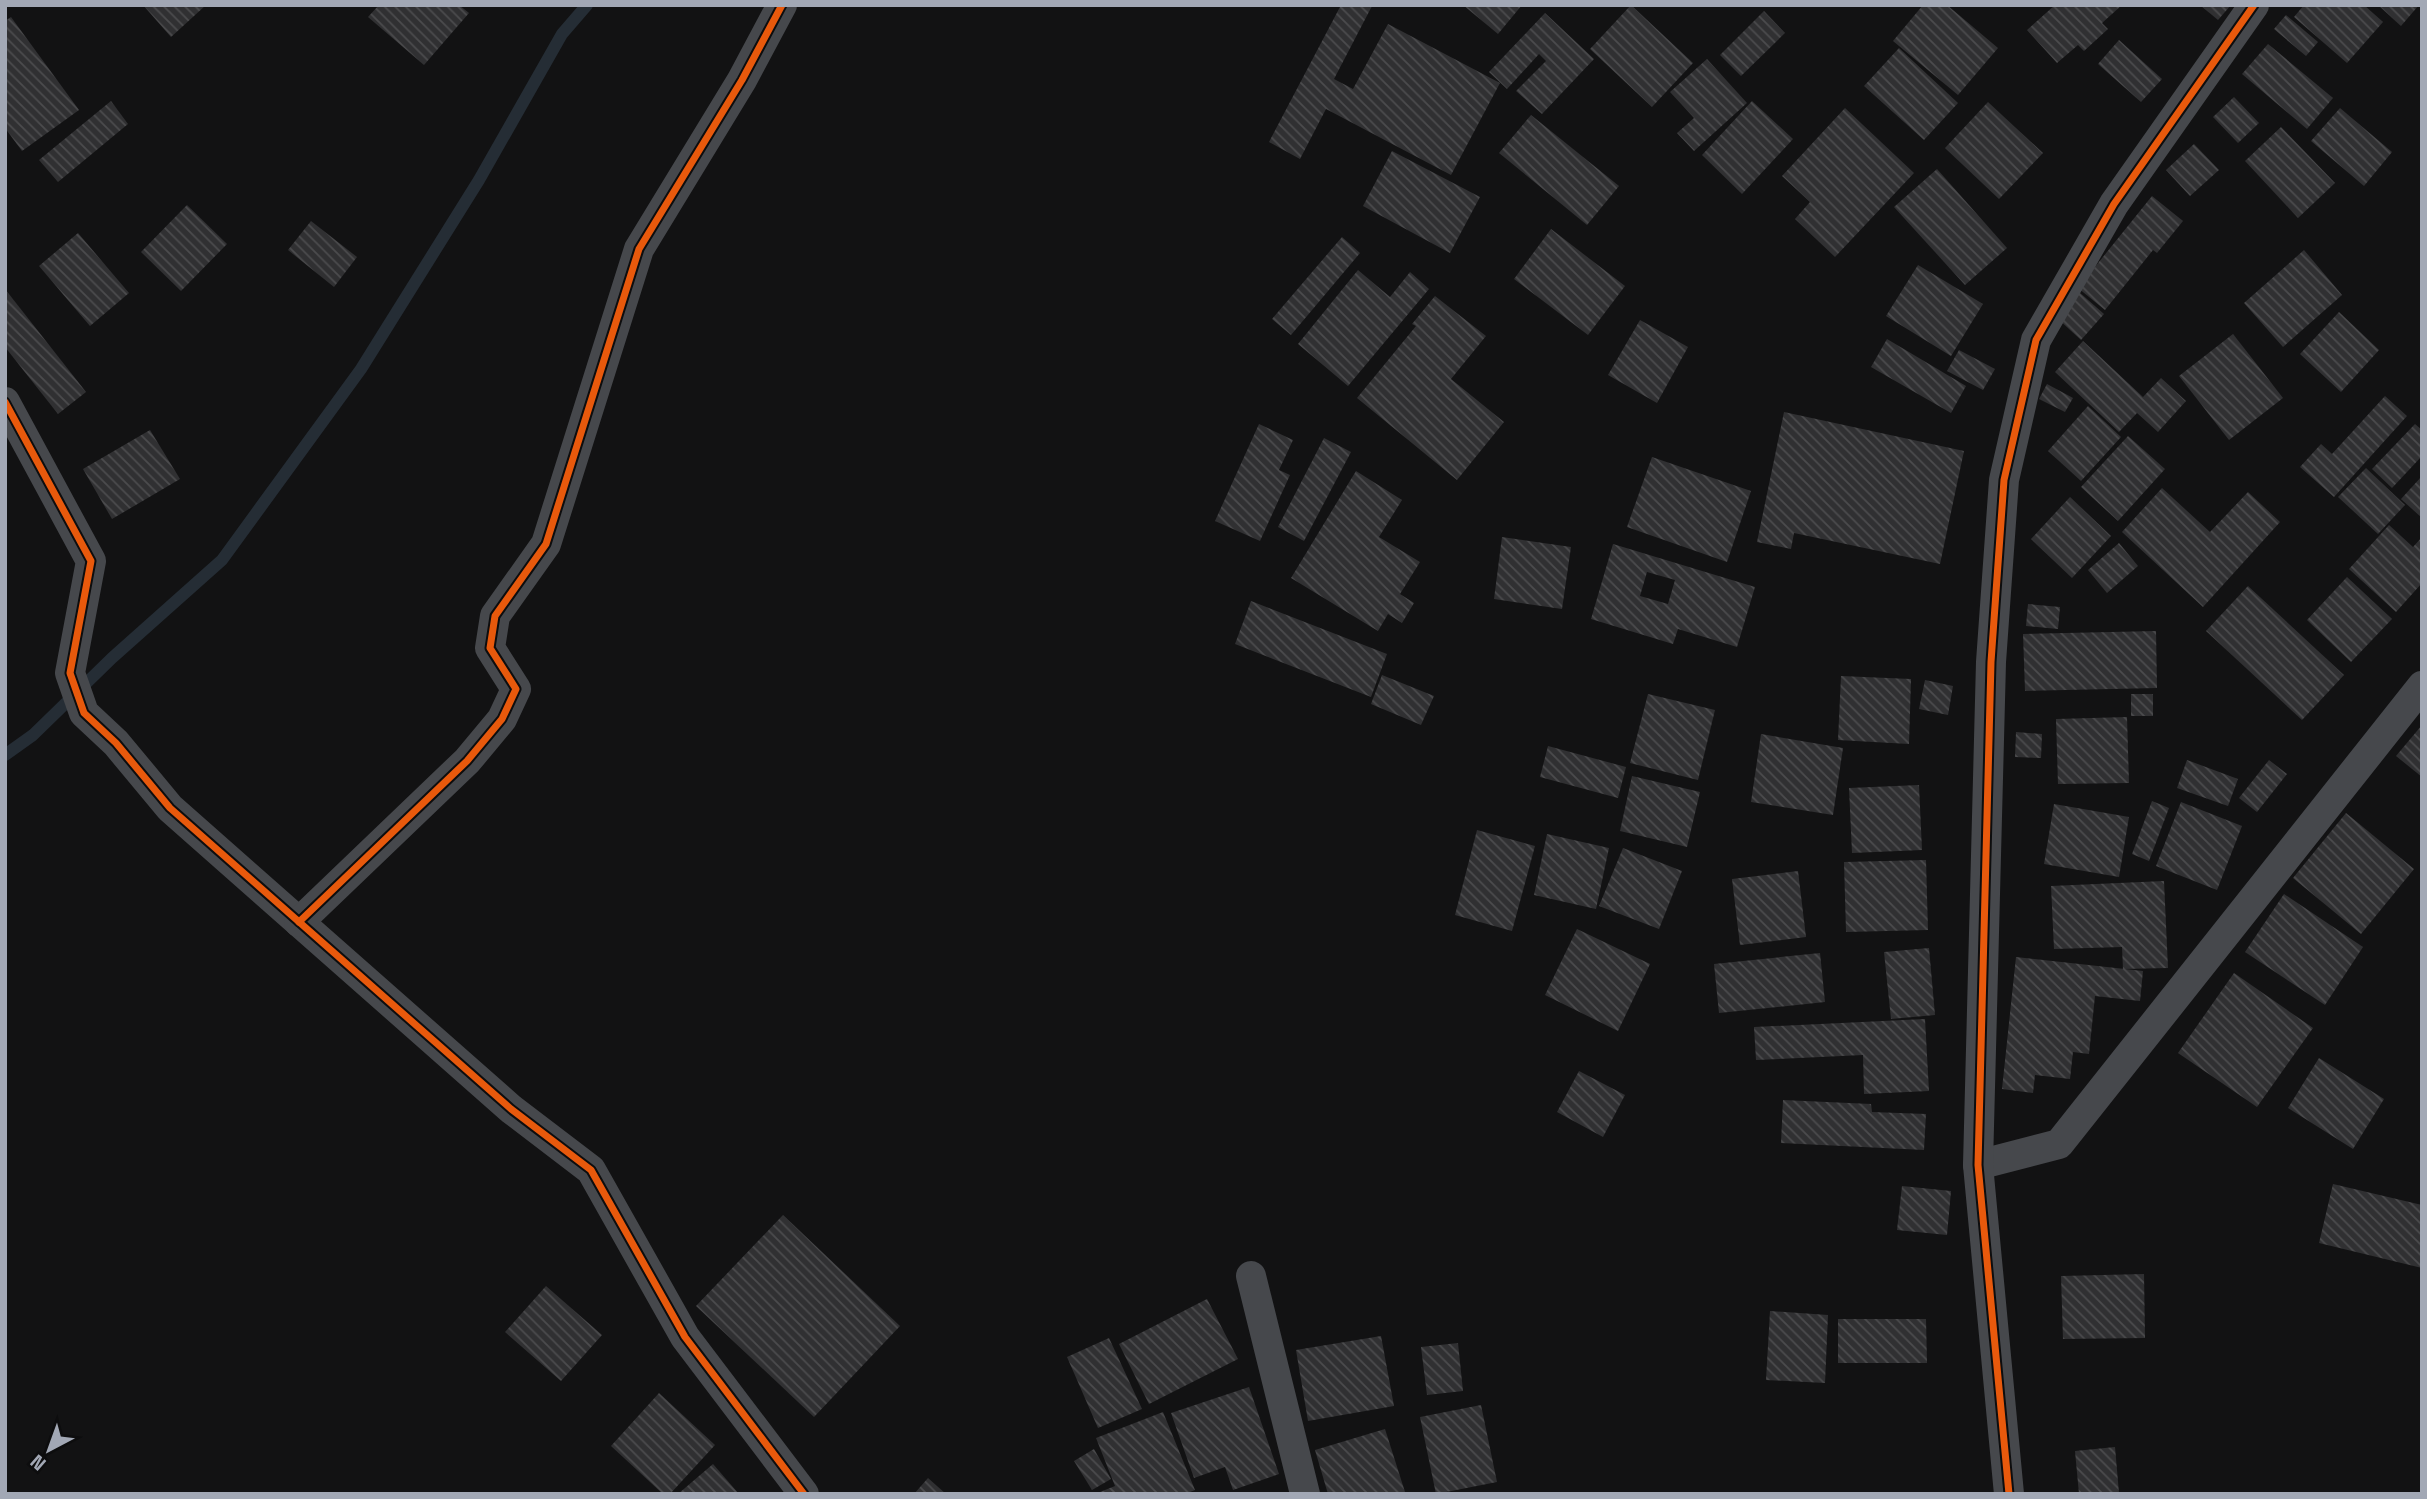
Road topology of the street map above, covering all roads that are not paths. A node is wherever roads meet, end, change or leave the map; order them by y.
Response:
1 (782, 5) edge
2 (2254, 5) edge
3 (5, 402) edge
4 (2422, 687) edge
5 (299, 922) junction
6 (1978, 1165) junction
7 (1251, 1276) dead end
8 (804, 1494) edge
9 (1305, 1494) edge
10 (2009, 1494) edge

1 - 5 street
2 - 6 street
3 - 5 street
4 - 6 street
5 - 8 street
6 - 10 street
7 - 9 street

